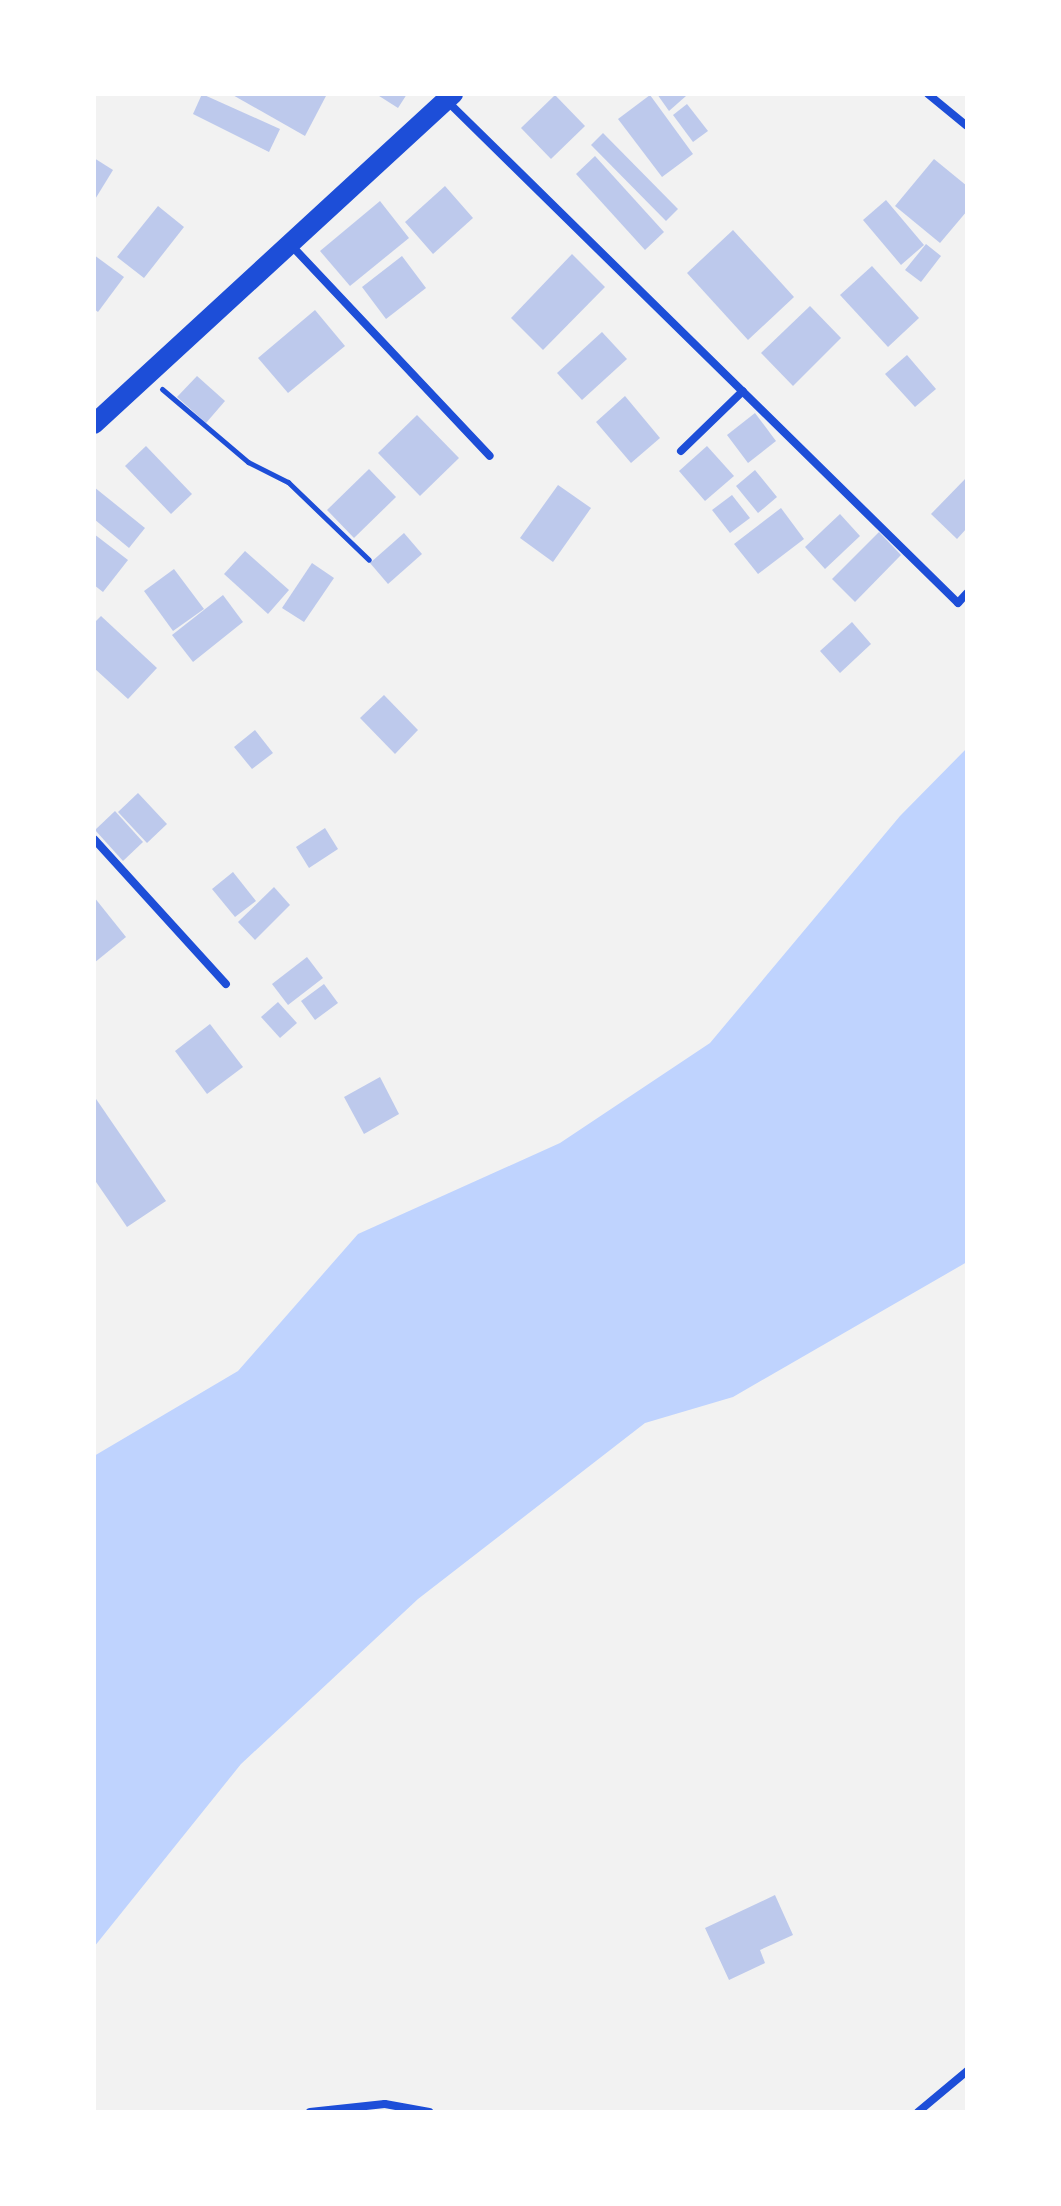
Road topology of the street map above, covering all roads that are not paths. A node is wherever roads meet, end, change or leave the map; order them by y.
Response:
1 (928, 94) edge
2 (450, 97) edge
3 (967, 126) edge
4 (289, 243) junction
5 (743, 391) junction
6 (94, 424) edge
7 (681, 451) dead end
8 (490, 456) dead end
9 (967, 593) edge
10 (94, 839) edge
11 (226, 984) dead end
12 (967, 2071) edge
13 (310, 2112) edge
14 (429, 2112) edge
15 (918, 2112) edge

1 - 3 street
2 - 4 main road
2 - 5 street
4 - 6 main road
4 - 8 street
5 - 7 street
5 - 9 street
10 - 11 street
12 - 15 street
13 - 14 street

